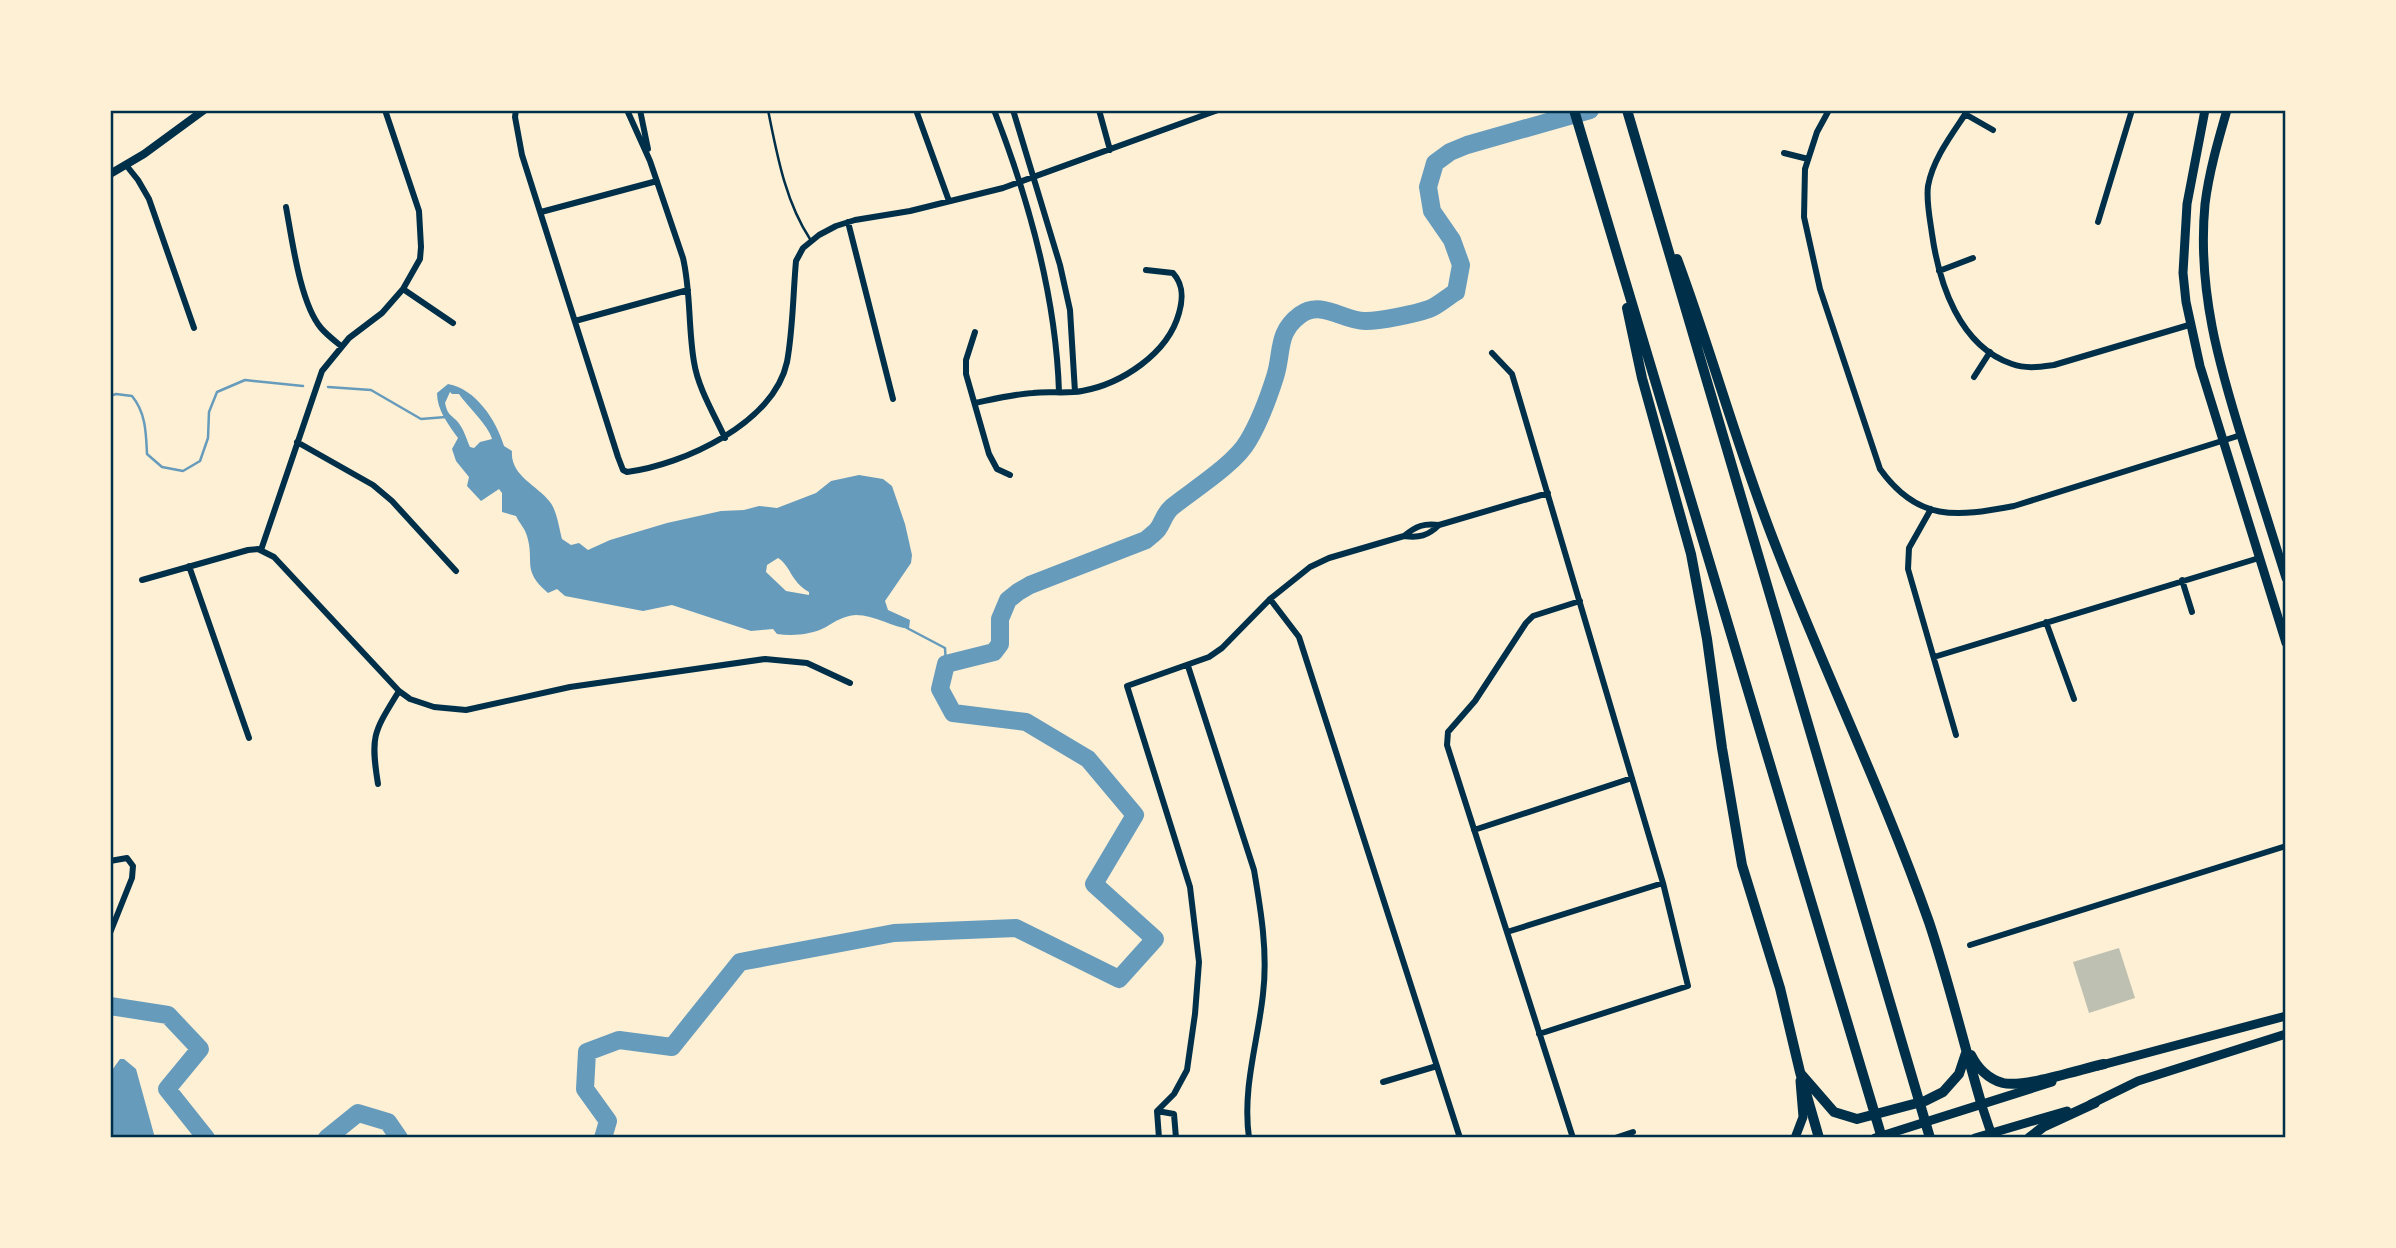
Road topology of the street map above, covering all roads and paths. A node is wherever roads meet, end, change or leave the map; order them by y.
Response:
1 (204, 110) edge
2 (385, 110) edge
3 (516, 110) edge
4 (627, 110) edge
5 (640, 110) edge
6 (768, 110) edge
7 (916, 110) edge
8 (994, 110) edge
9 (1013, 110) edge
10 (1099, 110) edge
11 (1219, 110) edge
12 (1574, 110) edge
13 (1626, 110) edge
14 (1829, 110) edge
15 (2133, 110) edge
16 (2205, 110) edge
17 (2227, 110) edge
18 (1967, 112) edge
19 (1993, 130) dead end
20 (1110, 150) junction
21 (1784, 153) dead end
22 (1808, 159) junction
23 (650, 161) junction
24 (125, 165) junction
25 (110, 174) edge
26 (1034, 176) junction
27 (657, 181) junction
28 (1018, 182) junction
29 (1649, 188) junction
30 (949, 201) junction
31 (286, 207) dead end
32 (541, 212) junction
33 (848, 222) junction
34 (2098, 222) dead end
35 (812, 241) junction
36 (1614, 247) junction
37 (1973, 258) dead end
38 (1146, 270) dead end
39 (1939, 271) junction
40 (403, 289) junction
41 (688, 290) junction
42 (575, 321) junction
43 (453, 323) dead end
44 (2189, 325) junction
45 (194, 328) dead end
46 (975, 332) dead end
47 (341, 346) junction
48 (1990, 352) junction
49 (1492, 354) dead end
50 (1974, 377) dead end
51 (1059, 392) junction
52 (1075, 392) junction
53 (893, 399) dead end
54 (975, 403) junction
55 (2241, 435) junction
56 (724, 438) junction
57 (2223, 441) junction
58 (296, 442) junction
59 (1010, 475) dead end
60 (1548, 493) junction
61 (1931, 509) junction
62 (261, 550) junction
63 (2259, 558) junction
64 (189, 566) junction
65 (456, 571) dead end
66 (2286, 578) edge
67 (142, 580) dead end
68 (2182, 580) junction
69 (1270, 599) junction
70 (1580, 601) junction
71 (2192, 612) dead end
72 (2046, 622) junction
73 (2286, 643) edge
74 (1934, 657) junction
75 (1188, 666) junction
76 (850, 683) dead end
77 (399, 691) junction
78 (2074, 699) dead end
79 (1956, 736) dead end
80 (249, 738) dead end
81 (1632, 778) junction
82 (378, 784) dead end
83 (1474, 830) junction
84 (2286, 846) edge
85 (110, 861) edge
86 (1663, 883) junction
87 (1507, 932) junction
88 (110, 933) edge
89 (1969, 945) dead end
90 (2286, 1016) edge
91 (1960, 1027) junction
92 (1539, 1034) junction
93 (2221, 1034) junction
94 (2286, 1034) edge
95 (1966, 1051) junction
96 (2230, 1052) junction
97 (2104, 1064) junction
98 (1437, 1066) junction
99 (1800, 1072) junction
100 (1383, 1082) dead end
101 (2095, 1103) junction
102 (1982, 1105) junction
103 (1157, 1111) junction
104 (1633, 1132) dead end
105 (1992, 1135) edge
106 (1158, 1138) edge
107 (1176, 1138) edge
108 (1249, 1138) edge
109 (1460, 1138) edge
110 (1573, 1138) edge
111 (1615, 1138) edge
112 (1795, 1138) edge
113 (1819, 1138) edge
114 (1875, 1138) edge
115 (1882, 1138) edge
116 (1930, 1138) edge
117 (1975, 1138) edge
118 (2029, 1138) edge

1 - 24 street
2 - 40 street
3 - 32 street
4 - 23 street
5 - 23 street
6 - 35 lane
7 - 30 street
8 - 28 street
9 - 26 street
10 - 20 street
11 - 20 street
12 - 36 highway
13 - 29 highway
14 - 22 street
15 - 34 street
16 - 44 main road
17 - 55 main road
18 - 19 street
18 - 39 street
20 - 26 street
21 - 22 street
22 - 61 street
23 - 27 street
24 - 25 street
24 - 45 street
26 - 28 street
26 - 52 street
27 - 32 street
27 - 41 street
28 - 30 street
28 - 51 street
29 - 91 highway
29 - 116 highway
30 - 33 street
31 - 47 street
32 - 42 street
33 - 35 street
33 - 53 street
35 - 56 street
36 - 99 highway
36 - 115 highway
37 - 39 street
38 - 52 street
39 - 48 street
40 - 43 street
40 - 47 street
41 - 42 street
41 - 56 street
42 - 56 street
44 - 48 street
44 - 57 main road
46 - 54 street
47 - 58 street
48 - 50 street
49 - 60 street
51 - 52 street
51 - 54 street
54 - 59 street
55 - 57 street
55 - 66 main road
57 - 61 street
57 - 63 main road
58 - 62 street
58 - 65 street
60 - 69 street
60 - 70 street
61 - 74 street
62 - 64 street
62 - 77 street
63 - 68 street
63 - 73 main road
64 - 67 street
64 - 80 street
68 - 71 street
68 - 72 street
69 - 75 street
69 - 98 street
70 - 81 street
70 - 83 street
72 - 74 street
72 - 78 street
74 - 79 street
75 - 103 street
75 - 108 street
76 - 77 street
77 - 82 street
81 - 83 street
81 - 86 street
83 - 87 street
84 - 89 street
85 - 88 street
86 - 87 street
86 - 92 street
87 - 92 street
90 - 93 main road
91 - 95 highway
91 - 97 highway
92 - 110 street
93 - 96 main road
93 - 97 main road
94 - 96 main road
95 - 99 highway
95 - 102 highway
96 - 101 main road
97 - 102 main road
98 - 100 street
98 - 109 street
99 - 112 main road
99 - 113 highway
101 - 105 main road
101 - 118 highway
102 - 105 main road
102 - 114 main road
103 - 106 street
103 - 107 street
104 - 111 street
105 - 117 main road

